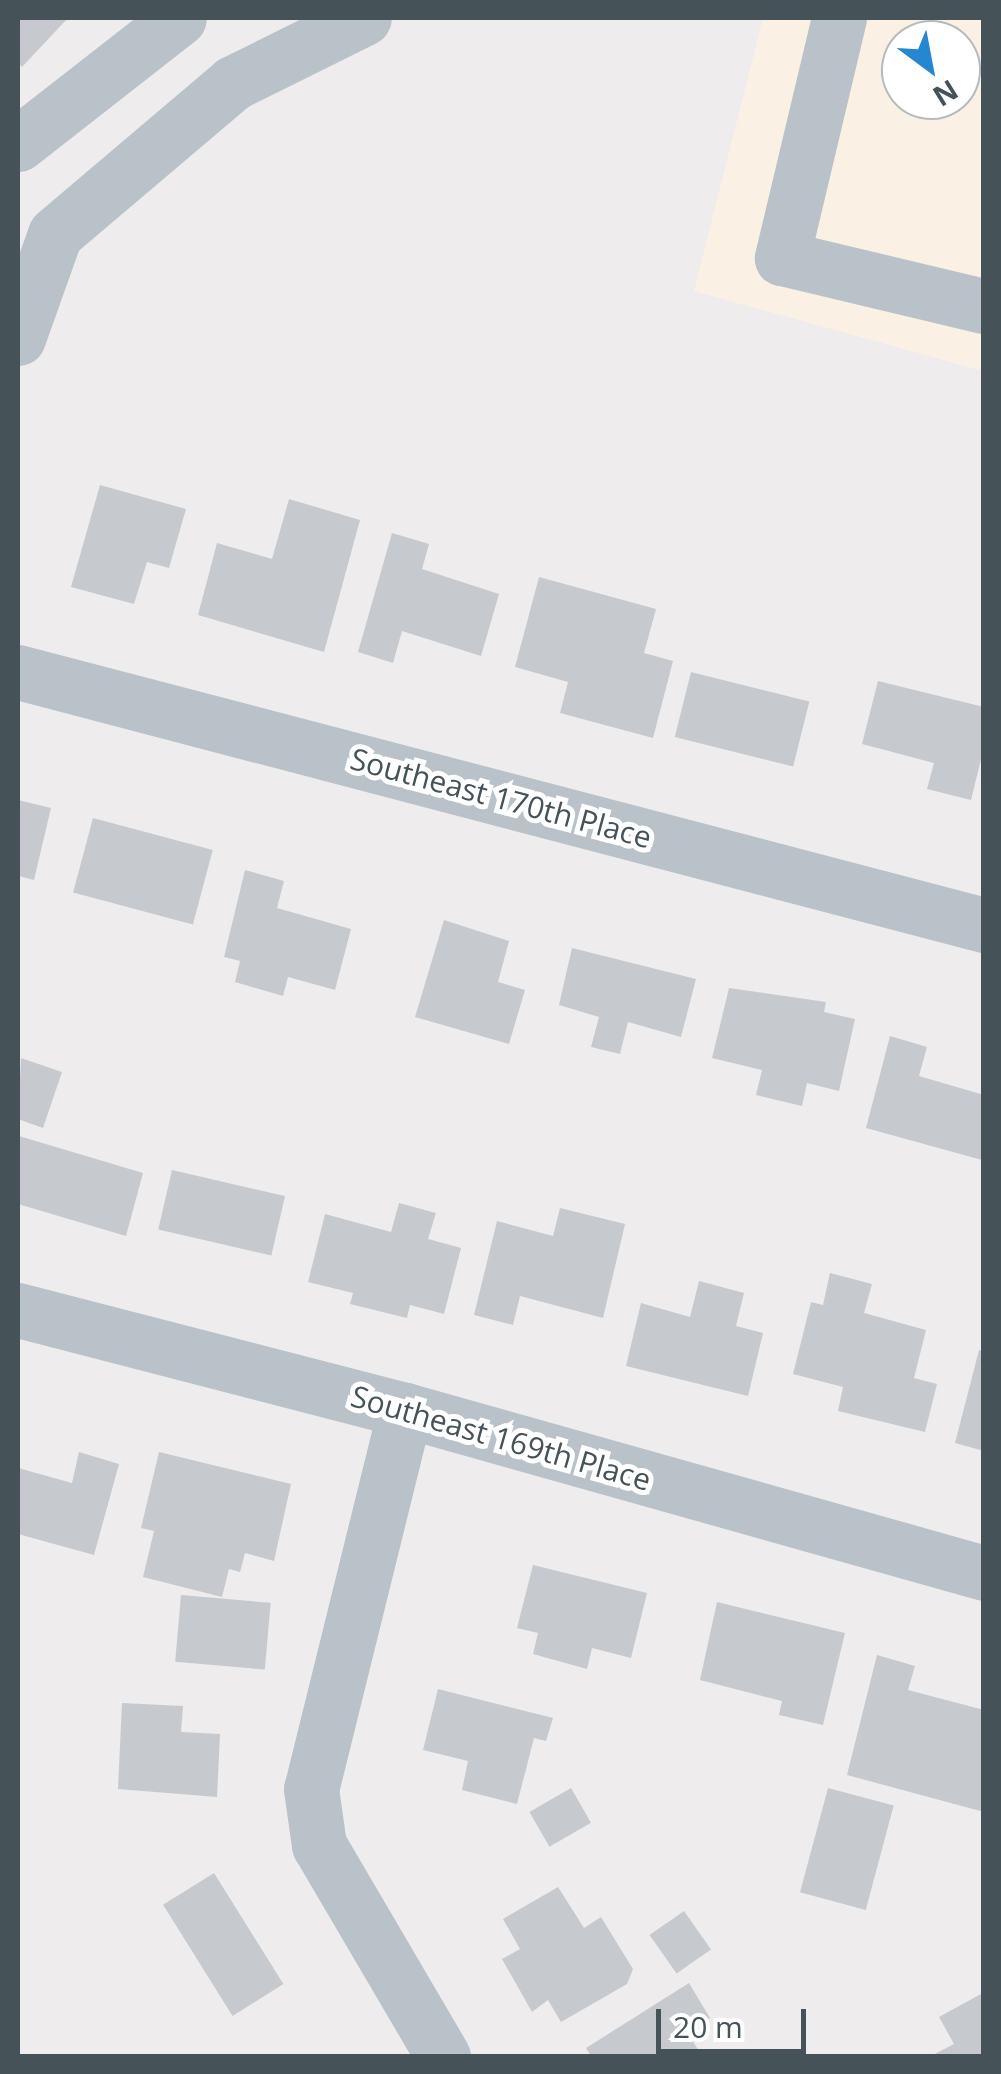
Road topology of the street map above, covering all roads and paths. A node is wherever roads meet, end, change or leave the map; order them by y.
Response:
1 (178, 18) edge
2 (364, 18) edge
3 (839, 18) edge
4 (18, 144) edge
5 (984, 306) edge
6 (18, 338) edge
7 (18, 672) edge
8 (984, 925) edge
9 (18, 1310) edge
10 (404, 1410) junction
11 (984, 1573) edge
12 (443, 2056) edge

1 - 4 street
2 - 6 street
3 - 5 street
7 - 8 street, Southeast 170th Place
9 - 10 street, Southeast 169th Place
10 - 11 street, Southeast 169th Place
10 - 12 street

